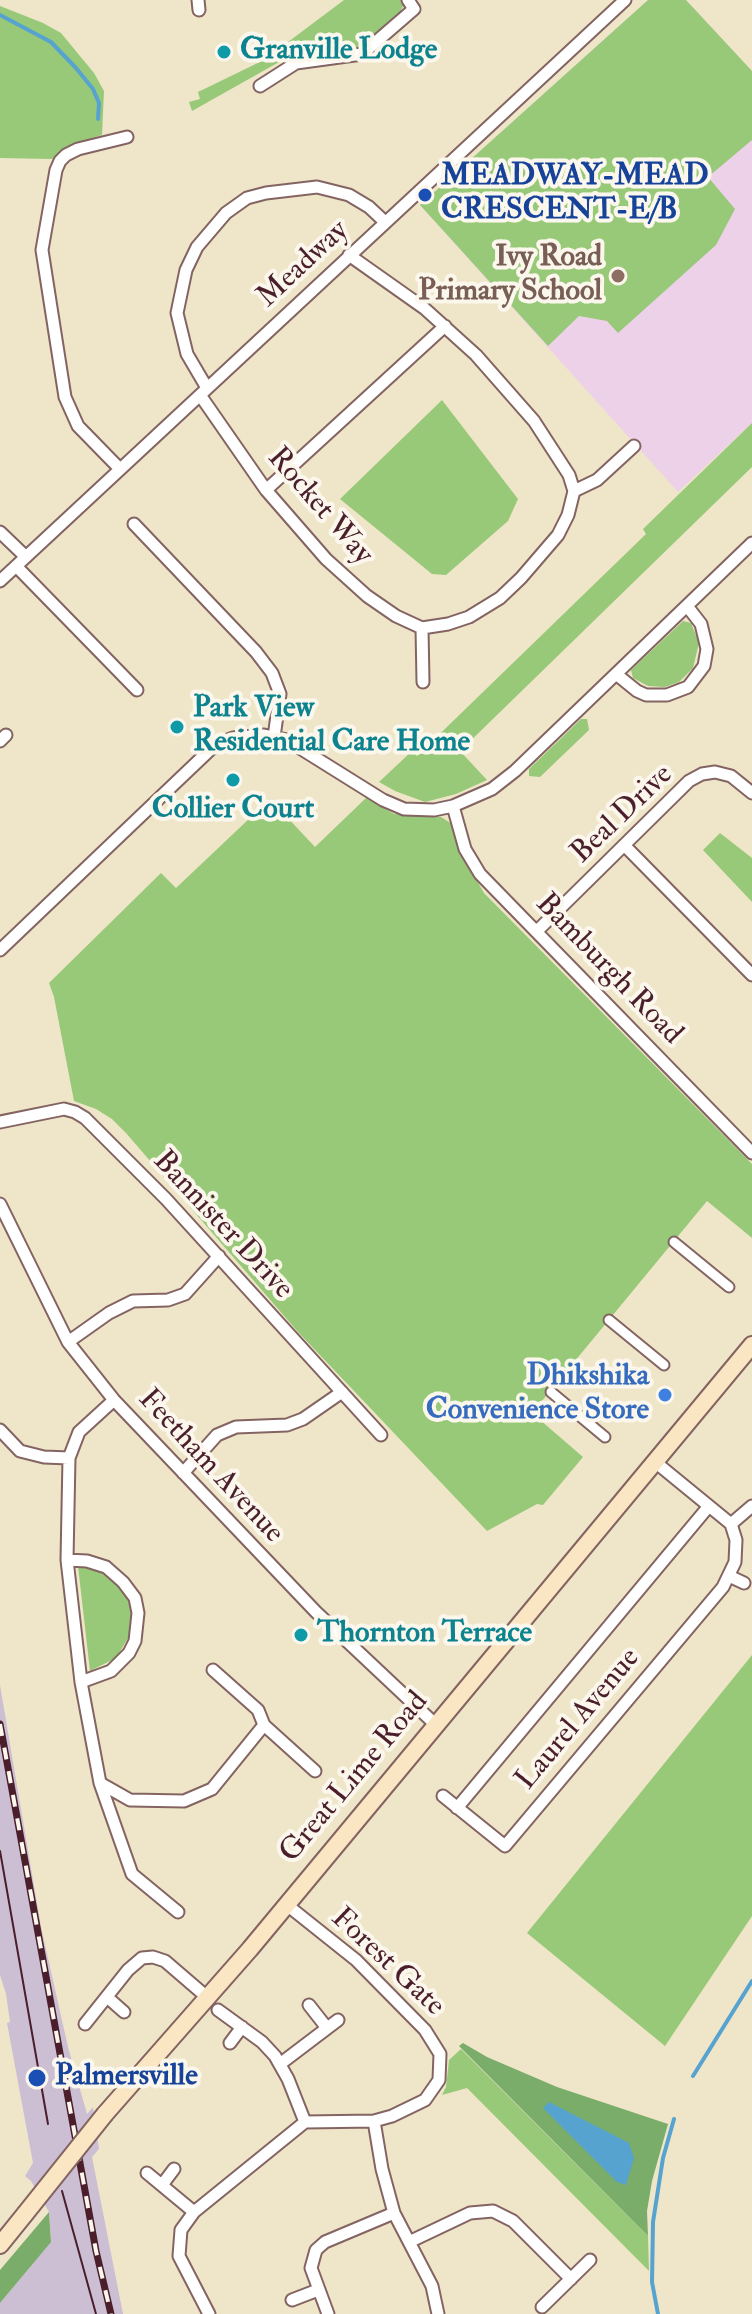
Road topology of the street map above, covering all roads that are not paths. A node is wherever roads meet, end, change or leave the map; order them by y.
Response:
1 (424, 0) edge
2 (625, 0) edge
3 (411, 4) edge
4 (260, 86) dead end
5 (127, 137) dead end
6 (385, 222) junction
7 (349, 255) junction
8 (445, 326) junction
9 (204, 392) junction
10 (634, 446) dead end
11 (120, 469) junction
12 (266, 490) junction
13 (574, 491) junction
14 (134, 524) dead end
15 (0, 532) edge
16 (751, 544) edge
17 (26, 557) junction
18 (16, 566) junction
19 (0, 581) edge
20 (687, 606) junction
21 (422, 628) junction
22 (616, 674) junction
23 (423, 682) dead end
24 (137, 690) dead end
25 (274, 737) junction
26 (752, 793) edge
27 (453, 806) junction
28 (625, 846) junction
29 (537, 931) junction
30 (0, 950) edge
31 (752, 975) edge
32 (0, 1122) edge
33 (752, 1153) edge
34 (0, 1204) edge
35 (674, 1242) dead end
36 (219, 1256) junction
37 (729, 1287) dead end
38 (609, 1320) dead end
39 (68, 1342) junction
40 (752, 1345) edge
41 (664, 1365) dead end
42 (342, 1392) junction
43 (551, 1392) dead end
44 (114, 1400) junction
45 (0, 1430) edge
46 (381, 1435) dead end
47 (605, 1437) dead end
48 (69, 1458) junction
49 (654, 1461) junction
50 (183, 1473) junction
51 (709, 1506) junction
52 (751, 1510) edge
53 (731, 1524) junction
54 (67, 1560) junction
55 (729, 1576) junction
56 (744, 1583) dead end
57 (213, 1670) dead end
58 (81, 1682) junction
59 (264, 1725) junction
60 (436, 1725) junction
61 (315, 1771) dead end
62 (100, 1783) junction
63 (443, 1796) dead end
64 (457, 1808) junction
65 (287, 1905) junction
66 (178, 1912) dead end
67 (107, 1997) junction
68 (213, 2004) junction
69 (309, 2005) dead end
70 (124, 2012) dead end
71 (338, 2020) dead end
72 (85, 2024) dead end
73 (242, 2027) junction
74 (327, 2028) junction
75 (230, 2043) dead end
76 (280, 2064) junction
77 (374, 2121) junction
78 (305, 2122) junction
79 (174, 2169) dead end
80 (147, 2173) dead end
81 (162, 2185) junction
82 (194, 2212) junction
83 (394, 2213) junction
84 (409, 2242) junction
85 (0, 2245) edge
86 (590, 2260) dead end
87 (571, 2279) junction
88 (318, 2290) junction
89 (292, 2300) dead end
90 (542, 2307) dead end
91 (209, 2314) edge
92 (328, 2314) edge
93 (438, 2314) edge

1 - 3 street
2 - 6 street, Meadway
3 - 4 street
5 - 11 street
6 - 7 street, Meadway
6 - 9 street, Rocket Way
7 - 8 street
7 - 9 street, Meadway
8 - 12 street
8 - 13 street
9 - 11 street, Meadway
9 - 12 street, Rocket Way
10 - 13 street
11 - 17 street, Meadway
12 - 21 street, Rocket Way
13 - 21 street
14 - 25 street
15 - 17 street
16 - 20 street
17 - 18 street, Meadway
18 - 19 street, Meadway
18 - 24 street
20 - 22 street
20 - 22 street
21 - 23 street
22 - 27 street
25 - 27 street
25 - 30 street
26 - 28 street, Beal Drive
27 - 29 street, Bamburgh Road
28 - 29 street, Beal Drive
28 - 31 street
29 - 33 street, Bamburgh Road
32 - 36 street, Bannister Drive
34 - 39 street, Feetham Avenue
35 - 37 street
36 - 39 street
36 - 42 street, Bannister Drive
38 - 41 street
39 - 44 street, Feetham Avenue
40 - 49 main road, Great Lime Road
42 - 46 street, Bannister Drive
42 - 50 street
43 - 47 street
44 - 48 street
44 - 50 street, Feetham Avenue
45 - 48 street
48 - 54 street
49 - 51 street
49 - 60 main road, Great Lime Road
50 - 60 street, Feetham Avenue
51 - 53 street
51 - 64 street, Laurel Avenue
52 - 53 street
53 - 55 street
54 - 58 street
54 - 58 street
55 - 56 street
55 - 64 street, Laurel Avenue
57 - 59 street
58 - 62 street
59 - 61 street
59 - 62 street
60 - 65 main road, Great Lime Road
62 - 66 street
63 - 64 street, Laurel Avenue
65 - 68 main road, Great Lime Road
65 - 77 street, Forest Gate
67 - 68 street
67 - 70 street
67 - 72 street
68 - 73 street
68 - 85 main road, Great Lime Road, bridge
69 - 74 street
71 - 74 street
73 - 75 street
73 - 76 street
74 - 76 street
76 - 78 street
77 - 78 street, Forest Gate
77 - 83 street
78 - 82 street
79 - 81 street
80 - 81 street
81 - 82 street
82 - 91 street
83 - 84 street
83 - 88 street
84 - 87 street
84 - 93 street
86 - 87 street
87 - 90 street
88 - 89 street
88 - 92 street

